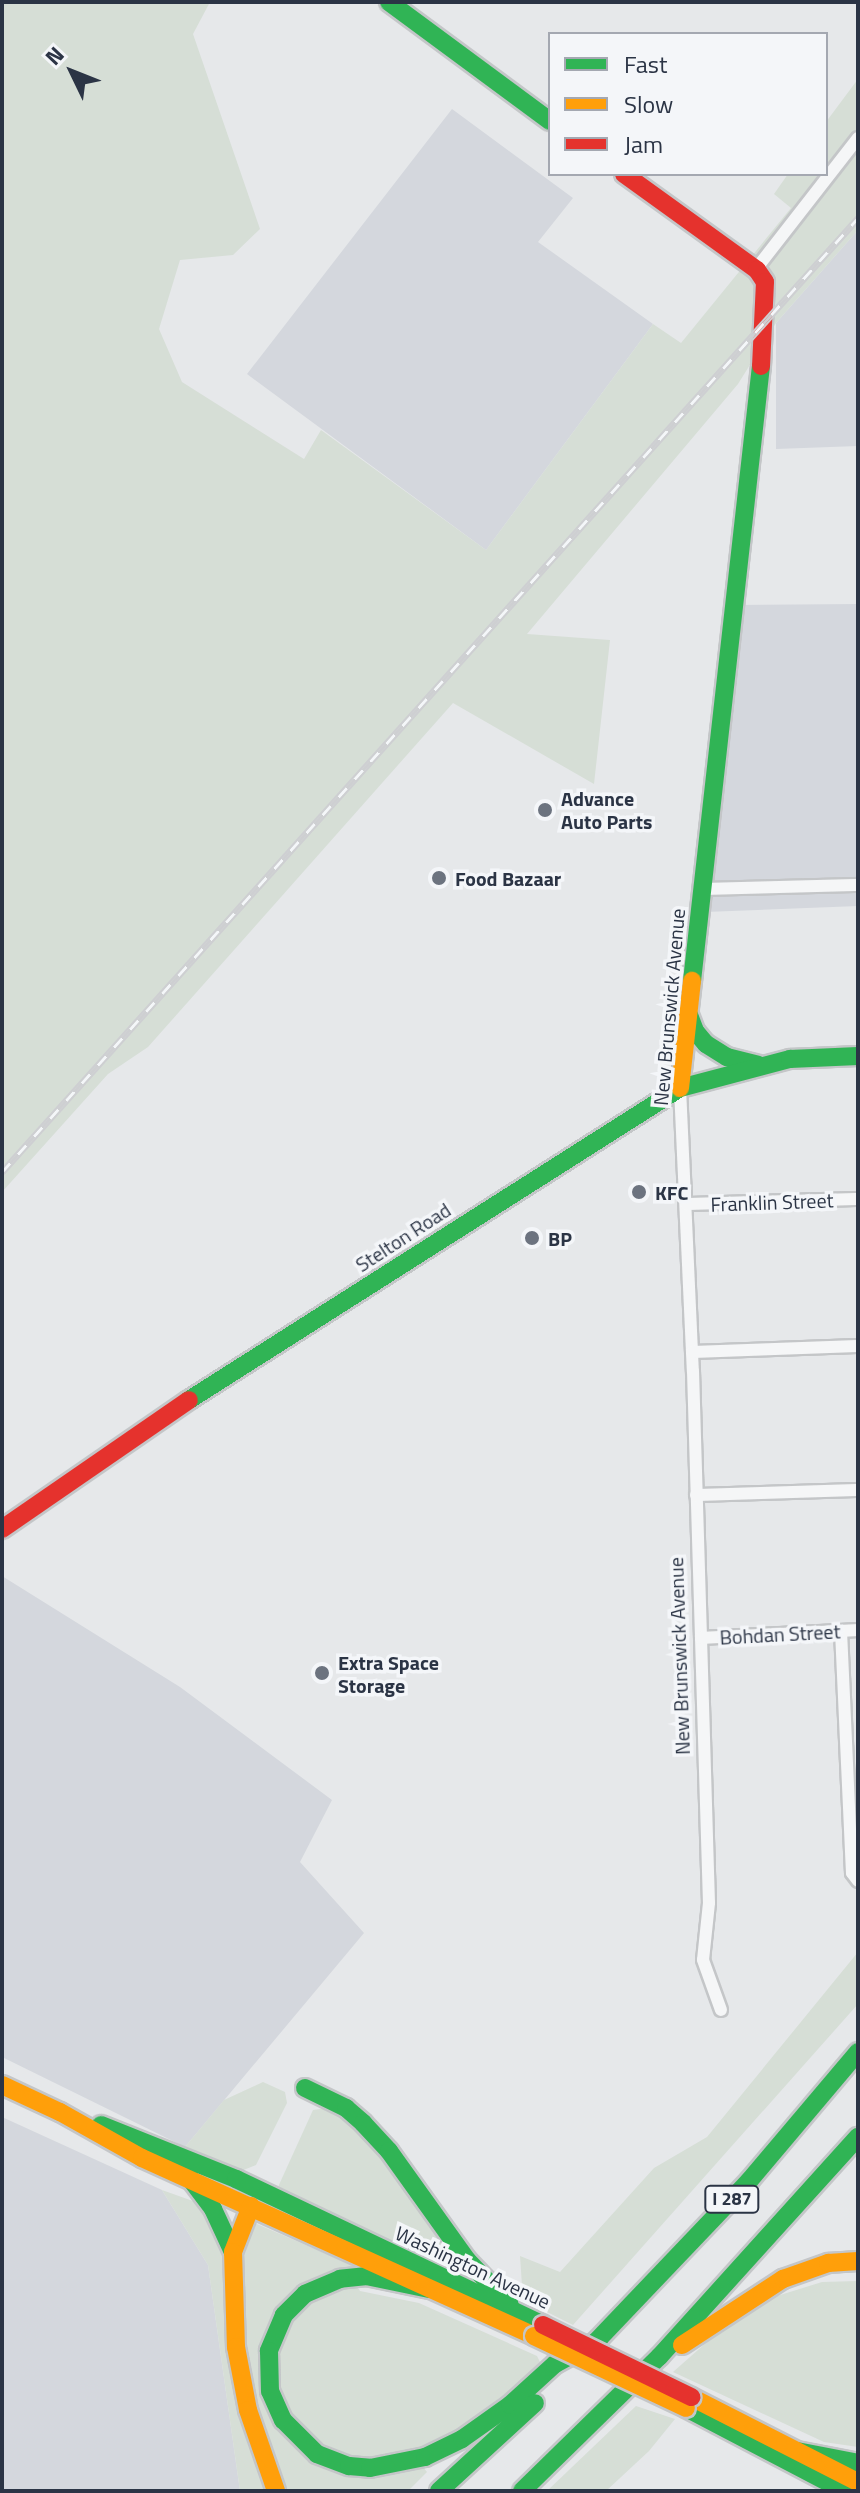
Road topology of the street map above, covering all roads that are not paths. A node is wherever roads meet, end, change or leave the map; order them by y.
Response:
1 (389, 2) edge
2 (548, 120) edge
3 (858, 138) edge
4 (627, 176) edge
5 (756, 269) junction
6 (858, 885) edge
7 (700, 889) junction
8 (689, 1015) junction
9 (858, 1056) edge
10 (761, 1065) junction
11 (680, 1088) junction
12 (858, 1199) edge
13 (686, 1204) junction
14 (858, 1346) edge
15 (692, 1352) junction
16 (858, 1490) edge
17 (696, 1495) junction
18 (2, 1529) edge
19 (858, 1630) edge
20 (841, 1631) junction
21 (701, 1638) junction
22 (858, 1881) edge
23 (721, 2010) dead end
24 (858, 2052) edge
25 (2, 2085) edge
26 (305, 2088) dead end
27 (60, 2112) junction
28 (858, 2137) edge
29 (189, 2177) junction
30 (251, 2206) junction
31 (233, 2252) junction
32 (858, 2261) edge
33 (429, 2289) junction
34 (520, 2315) junction
35 (538, 2330) junction
36 (599, 2340) junction
37 (659, 2357) junction
38 (689, 2402) junction
39 (797, 2451) junction
40 (858, 2463) edge
41 (858, 2482) edge
42 (276, 2491) edge
43 (439, 2491) edge
44 (522, 2491) edge
45 (845, 2491) edge

1 - 2 main road
3 - 5 street
4 - 5 main road
5 - 7 main road, New Brunswick Avenue
6 - 7 street
7 - 8 main road, New Brunswick Avenue
8 - 10 main road
8 - 11 main road, New Brunswick Avenue
9 - 10 main road, Stelton Road
10 - 11 main road, Stelton Road
11 - 13 street, New Brunswick Avenue
11 - 18 main road, Stelton Road
12 - 13 street, Franklin Street
13 - 15 street, New Brunswick Avenue
14 - 15 street
15 - 17 street, New Brunswick Avenue
16 - 17 street
17 - 21 street, New Brunswick Avenue
19 - 20 street, Bohdan Street
20 - 21 street, Bohdan Street
20 - 22 street
21 - 23 street, New Brunswick Avenue
24 - 36 main road, I 287
25 - 27 main road, Washington Avenue
26 - 34 main road
27 - 29 main road, Washington Avenue
27 - 34 main road, Washington Avenue
28 - 37 main road, I 287
29 - 30 main road, Washington Avenue
29 - 31 main road
30 - 31 main road
30 - 33 main road, Washington Avenue
31 - 42 main road
32 - 37 main road
33 - 35 main road, Washington Avenue
33 - 36 main road
34 - 35 main road, Washington Avenue
35 - 38 main road, Washington Avenue, bridge
36 - 43 main road, I 287
37 - 44 main road, I 287
38 - 39 main road, Washington Avenue
38 - 45 main road, Washington Avenue
39 - 40 main road
39 - 41 main road, Washington Avenue

